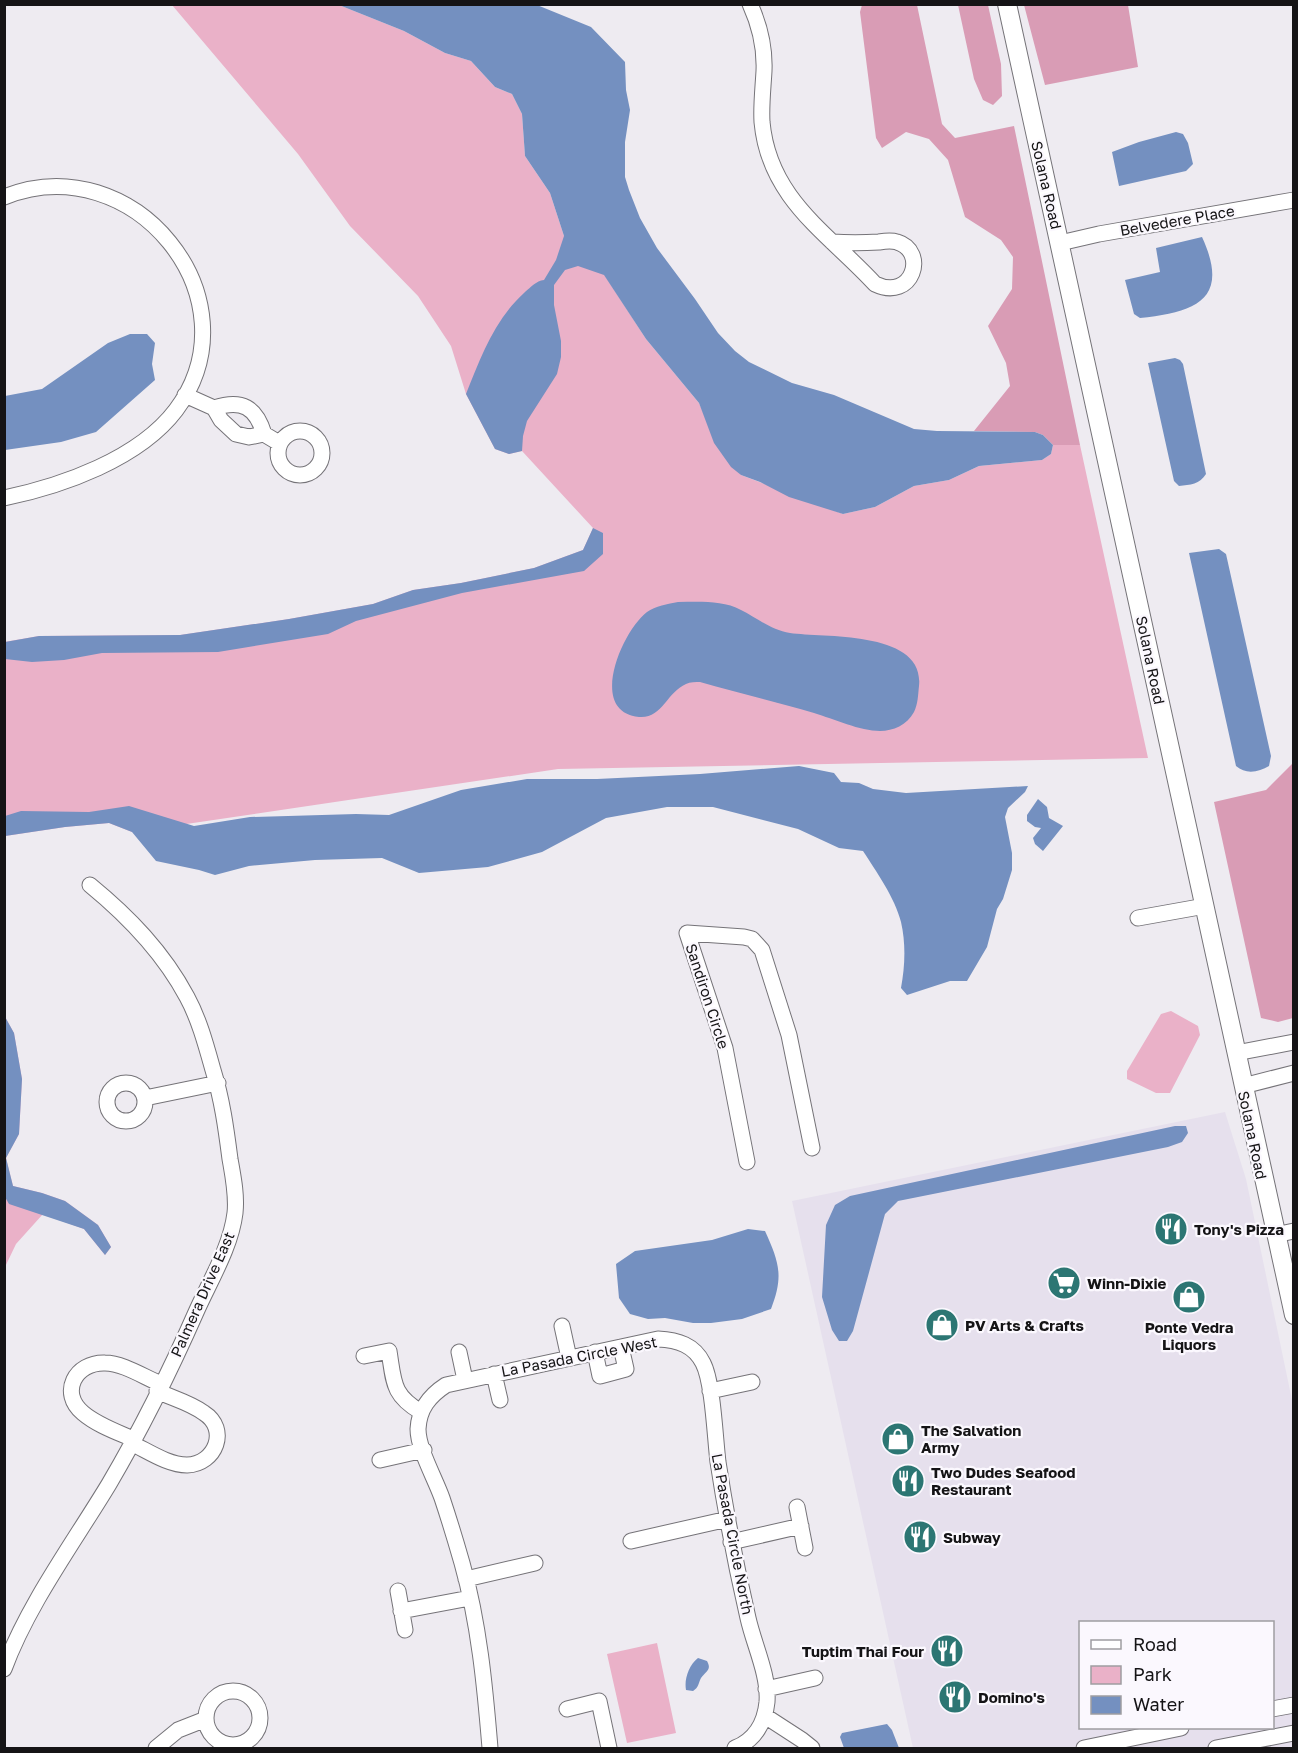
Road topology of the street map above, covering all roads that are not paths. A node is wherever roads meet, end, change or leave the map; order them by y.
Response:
1 (750, 4) edge
2 (1007, 4) edge
3 (4, 197) edge
4 (1293, 200) edge
5 (832, 242) junction
6 (1060, 243) junction
7 (185, 395) junction
8 (214, 408) junction
9 (264, 434) junction
10 (279, 443) dead end
11 (4, 498) edge
12 (90, 885) dead end
13 (1204, 906) junction
14 (1138, 918) dead end
15 (1293, 1042) edge
16 (1236, 1053) junction
17 (1293, 1073) edge
18 (218, 1083) junction
19 (1243, 1086) junction
20 (145, 1098) dead end
21 (812, 1148) dead end
22 (747, 1162) dead end
23 (1293, 1231) edge
24 (1275, 1235) junction
25 (1293, 1315) edge
26 (562, 1326) dead end
27 (621, 1347) junction
28 (459, 1352) dead end
29 (595, 1352) junction
30 (698, 1354) joint
31 (364, 1356) dead end
32 (568, 1358) junction
33 (494, 1374) junction
34 (462, 1381) junction
35 (752, 1382) dead end
36 (159, 1388) junction
37 (710, 1391) junction
38 (500, 1401) dead end
39 (421, 1412) junction
40 (132, 1441) junction
41 (424, 1450) junction
42 (380, 1460) dead end
43 (797, 1507) dead end
44 (728, 1519) junction
45 (801, 1526) junction
46 (631, 1541) dead end
47 (731, 1542) junction
48 (805, 1548) dead end
49 (536, 1563) dead end
50 (466, 1579) junction
51 (398, 1591) dead end
52 (470, 1598) junction
53 (401, 1611) junction
54 (405, 1630) dead end
55 (8, 1649) edge
56 (4, 1669) edge
57 (815, 1678) dead end
58 (766, 1689) junction
59 (1293, 1705) edge
60 (567, 1709) dead end
61 (1274, 1709) edge
62 (765, 1716) junction
63 (206, 1719) dead end
64 (1176, 1729) edge
65 (1293, 1733) edge
66 (752, 1744) edge
67 (156, 1749) edge
68 (490, 1749) edge
69 (609, 1749) edge
70 (735, 1749) edge
71 (812, 1749) edge
72 (1084, 1749) edge
73 (1216, 1749) edge

1 - 5 street
2 - 6 street, Solana Road
3 - 7 street
4 - 6 street, Belvedere Place
5 - 5 street
6 - 13 street, Solana Road
7 - 8 street
7 - 11 street
8 - 9 street
8 - 9 street
9 - 10 street
12 - 18 street, Palmera Drive East
13 - 14 street
13 - 16 street, Solana Road
15 - 16 street
16 - 19 street, Solana Road
17 - 19 street
18 - 20 street
18 - 36 street, Palmera Drive East
19 - 24 street, Solana Road
21 - 22 street, Sandiron Circle
23 - 24 street
24 - 25 street, Solana Road
26 - 32 street
27 - 29 street, La Pasada Circle West
27 - 29 street
27 - 30 street, La Pasada Circle West
28 - 34 street
29 - 32 street, La Pasada Circle West
30 - 37 street, La Pasada Circle North
31 - 39 street
32 - 33 street, La Pasada Circle West
33 - 34 street, La Pasada Circle West
33 - 38 street
34 - 39 street, La Pasada Circle West
35 - 37 street
36 - 40 street, Palmera Drive East
36 - 40 street
36 - 40 street
37 - 44 street, La Pasada Circle North
39 - 41 street
40 - 55 street, Palmera Drive East
41 - 42 street
41 - 50 street
43 - 45 street
44 - 46 street
44 - 47 street, La Pasada Circle North
45 - 47 street
45 - 48 street
47 - 58 street, La Pasada Circle North
49 - 50 street
50 - 52 street
51 - 53 street
52 - 53 street
52 - 68 street
53 - 54 street
55 - 56 street, Palmera Drive East
57 - 58 street
58 - 62 street, La Pasada Circle North
59 - 61 street
60 - 69 street
62 - 66 street
62 - 71 street
63 - 67 street
64 - 72 street
65 - 73 street
66 - 70 street

